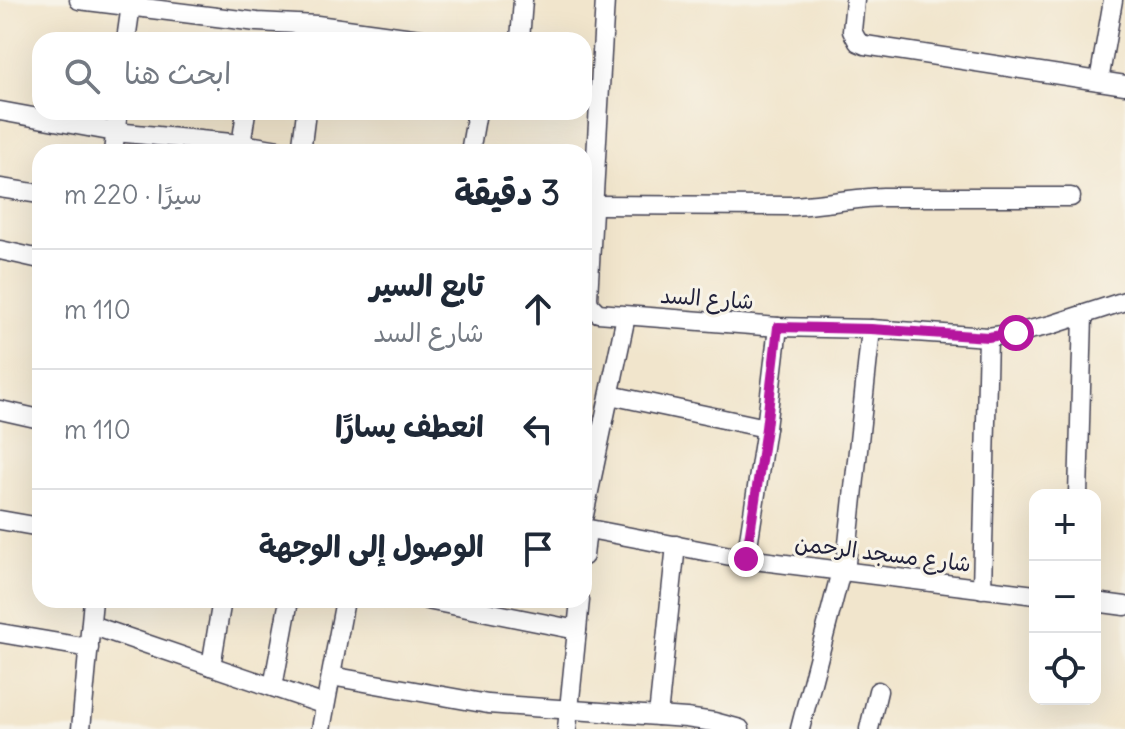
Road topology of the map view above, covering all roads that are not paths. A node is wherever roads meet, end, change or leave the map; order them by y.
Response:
1 (79, 0) edge
2 (523, 0) edge
3 (605, 0) edge
4 (855, 0) edge
5 (1113, 0) edge
6 (131, 5) junction
7 (256, 31) edge
8 (127, 32) edge
9 (286, 32) edge
10 (521, 32) edge
11 (593, 58) edge
12 (1099, 81) junction
13 (1125, 85) edge
14 (592, 95) edge
15 (0, 111) edge
16 (32, 117) edge
17 (49, 120) edge
18 (117, 120) edge
19 (245, 120) edge
20 (305, 120) edge
21 (476, 120) edge
22 (591, 120) edge
23 (115, 132) junction
24 (114, 144) edge
25 (210, 144) edge
26 (242, 144) edge
27 (302, 144) edge
28 (471, 144) edge
29 (591, 144) edge
30 (592, 186) edge
31 (0, 188) edge
32 (32, 193) edge
33 (1071, 197) dead end
34 (594, 205) junction
35 (592, 225) edge
36 (0, 250) edge
37 (32, 257) edge
38 (1125, 301) edge
39 (592, 307) edge
40 (626, 316) junction
41 (1083, 316) junction
42 (778, 327) junction
43 (871, 329) junction
44 (988, 337) junction
45 (610, 395) junction
46 (0, 410) edge
47 (32, 417) edge
48 (766, 428) junction
49 (592, 443) edge
50 (1078, 489) edge
51 (0, 520) edge
52 (32, 526) edge
53 (592, 526) edge
54 (676, 545) junction
55 (746, 559) junction
56 (843, 572) junction
57 (982, 589) junction
58 (1029, 594) edge
59 (1101, 603) edge
60 (1125, 606) edge
61 (92, 608) edge
62 (221, 608) edge
63 (288, 608) edge
64 (344, 608) edge
65 (469, 608) edge
66 (579, 608) edge
67 (91, 625) junction
68 (577, 630) junction
69 (0, 633) edge
70 (89, 648) junction
71 (211, 666) junction
72 (331, 676) junction
73 (273, 687) junction
74 (878, 691) dead end
75 (325, 705) junction
76 (658, 716) junction
77 (568, 720) edge
78 (81, 729) edge
79 (321, 729) edge
80 (740, 729) edge
81 (800, 729) edge
82 (869, 729) edge

1 - 6 street
2 - 10 street
3 - 11 street, شارع السد
4 - 12 street
5 - 12 street
6 - 7 street
6 - 8 street
7 - 9 street
11 - 14 street, شارع السد
12 - 13 street
15 - 16 street
17 - 23 street
18 - 23 street
19 - 26 street
20 - 27 street
21 - 28 street
22 - 29 street, شارع السد
23 - 24 street
23 - 25 street
30 - 34 street, شارع السد
31 - 32 street
33 - 34 street
34 - 35 street, شارع السد
36 - 37 street
38 - 41 street, شارع السد
39 - 40 street, شارع السد
40 - 42 street, شارع السد
40 - 45 street
41 - 44 street, شارع السد
41 - 50 street
42 - 43 street, شارع السد
42 - 48 street
43 - 44 street, شارع السد
43 - 56 street
44 - 57 street
45 - 48 street
45 - 49 street
46 - 47 street
48 - 55 street
51 - 52 street
53 - 54 street, شارع مسجد الرحمن
54 - 55 street, شارع مسجد الرحمن
54 - 76 street
55 - 56 street, شارع مسجد الرحمن
56 - 57 street, شارع مسجد الرحمن
56 - 81 street
57 - 58 street, شارع مسجد الرحمن
59 - 60 street
61 - 67 street
62 - 71 street
63 - 73 street
64 - 72 street
65 - 68 street
66 - 68 street
67 - 70 street
67 - 71 street
68 - 77 street
69 - 70 street
70 - 78 street
71 - 73 street
72 - 75 street
72 - 77 street
73 - 75 street
74 - 82 street
75 - 79 street
76 - 77 street
76 - 80 street

